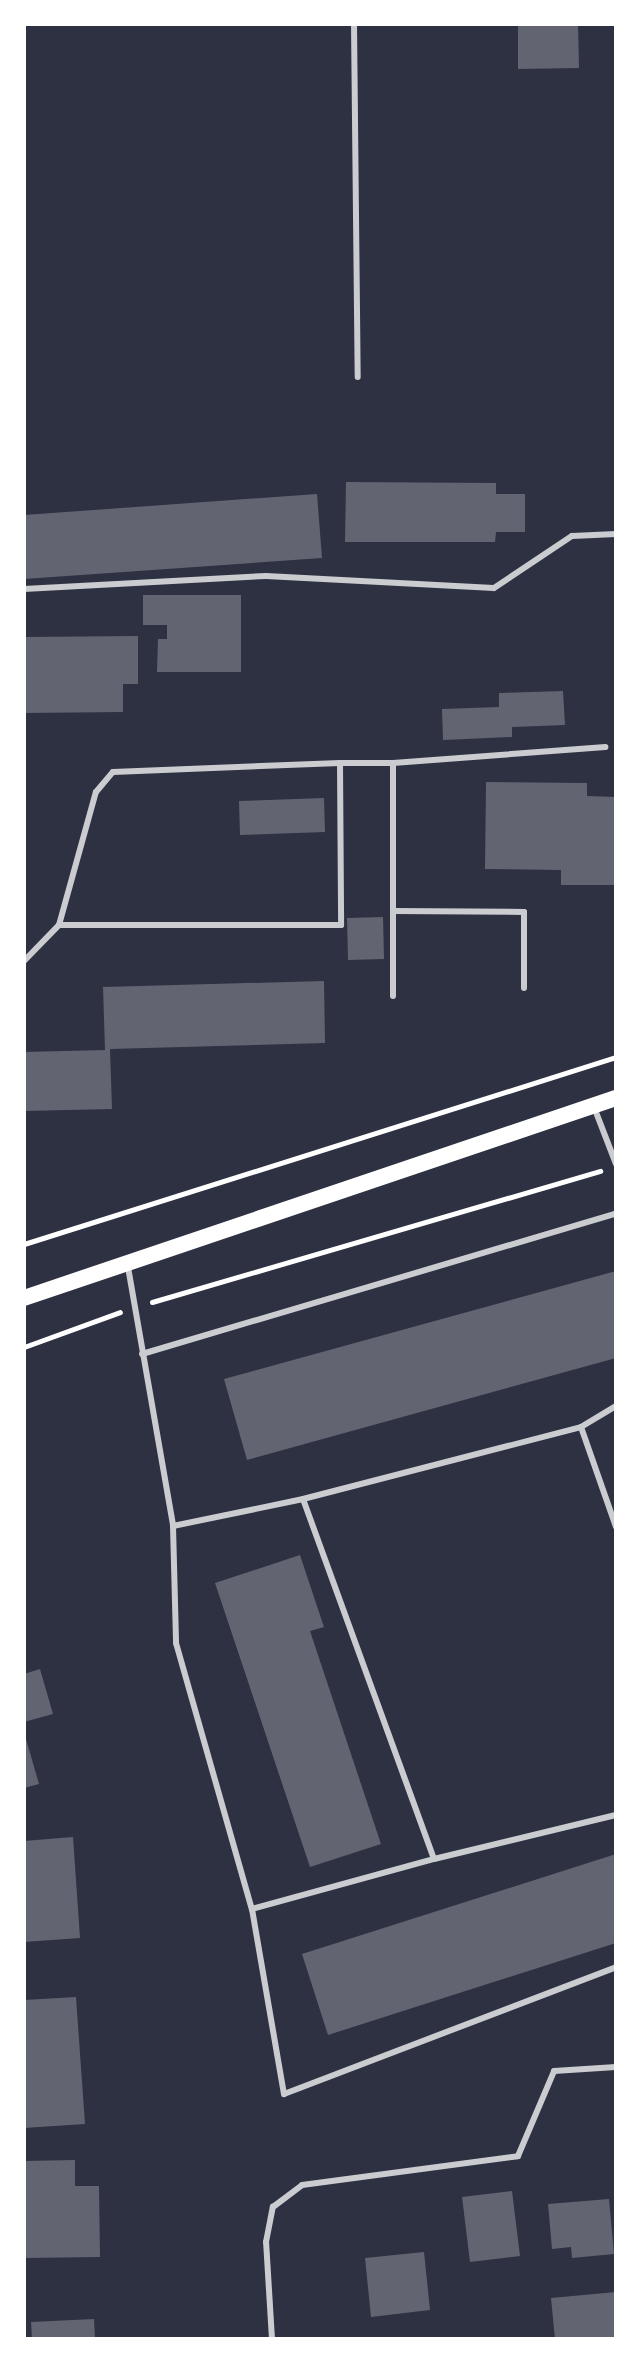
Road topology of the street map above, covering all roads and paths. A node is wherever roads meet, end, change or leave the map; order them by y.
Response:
1 (354, 24) edge
2 (358, 377) dead end
3 (616, 534) edge
4 (24, 589) edge
5 (605, 747) dead end
6 (340, 763) junction
7 (393, 763) junction
8 (393, 911) junction
9 (59, 925) junction
10 (24, 961) edge
11 (524, 988) dead end
12 (393, 996) dead end
13 (616, 1057) edge
14 (616, 1098) edge
15 (594, 1105) junction
16 (616, 1165) edge
17 (616, 1214) edge
18 (24, 1244) edge
19 (127, 1263) junction
20 (24, 1298) edge
21 (134, 1307) junction
22 (24, 1347) edge
23 (142, 1354) junction
24 (616, 1406) edge
25 (581, 1427) junction
26 (303, 1499) junction
27 (173, 1526) junction
28 (616, 1527) edge
29 (616, 1815) edge
30 (434, 1859) junction
31 (252, 1909) junction
32 (616, 1967) edge
33 (616, 2067) edge
34 (272, 2339) edge

1 - 2 lane
3 - 4 lane
5 - 7 lane
6 - 7 lane
6 - 9 lane
6 - 9 lane
7 - 8 lane
8 - 11 lane
8 - 12 lane
9 - 10 lane
13 - 18 path
14 - 15 main road
15 - 16 lane
15 - 19 main road
16 - 21 path
17 - 23 lane
19 - 20 main road
19 - 21 lane
21 - 22 path
21 - 23 lane
23 - 27 lane
24 - 25 lane
25 - 26 lane
25 - 28 lane
26 - 27 lane
26 - 30 lane
27 - 31 lane
29 - 30 lane
30 - 31 lane
31 - 32 lane
33 - 34 lane

